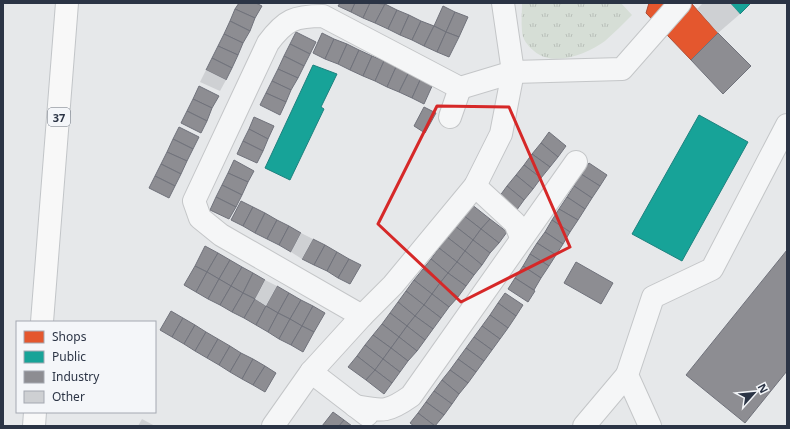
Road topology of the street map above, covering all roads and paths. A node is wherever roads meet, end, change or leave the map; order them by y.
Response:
1 (67, 3) edge
2 (503, 3) edge
3 (680, 3) edge
4 (513, 72) junction
5 (460, 88) junction
6 (450, 117) dead end
7 (787, 125) edge
8 (576, 162) dead end
9 (476, 186) junction
10 (521, 237) junction
11 (362, 316) junction
12 (42, 321) edge
13 (311, 372) junction
14 (627, 375) junction
15 (355, 406) junction
16 (35, 413) edge
17 (34, 426) edge
18 (273, 426) edge
19 (381, 426) edge
20 (584, 426) edge
21 (650, 426) edge

1 - 12 main road, 37
2 - 4 lane
3 - 4 lane
4 - 5 lane
4 - 9 lane
5 - 6 lane
5 - 11 lane
7 - 14 lane
8 - 10 lane
9 - 10 lane
9 - 11 lane
10 - 15 lane
11 - 13 lane
13 - 15 lane
13 - 18 lane
14 - 20 lane
14 - 21 lane
15 - 19 lane
16 - 17 main road

